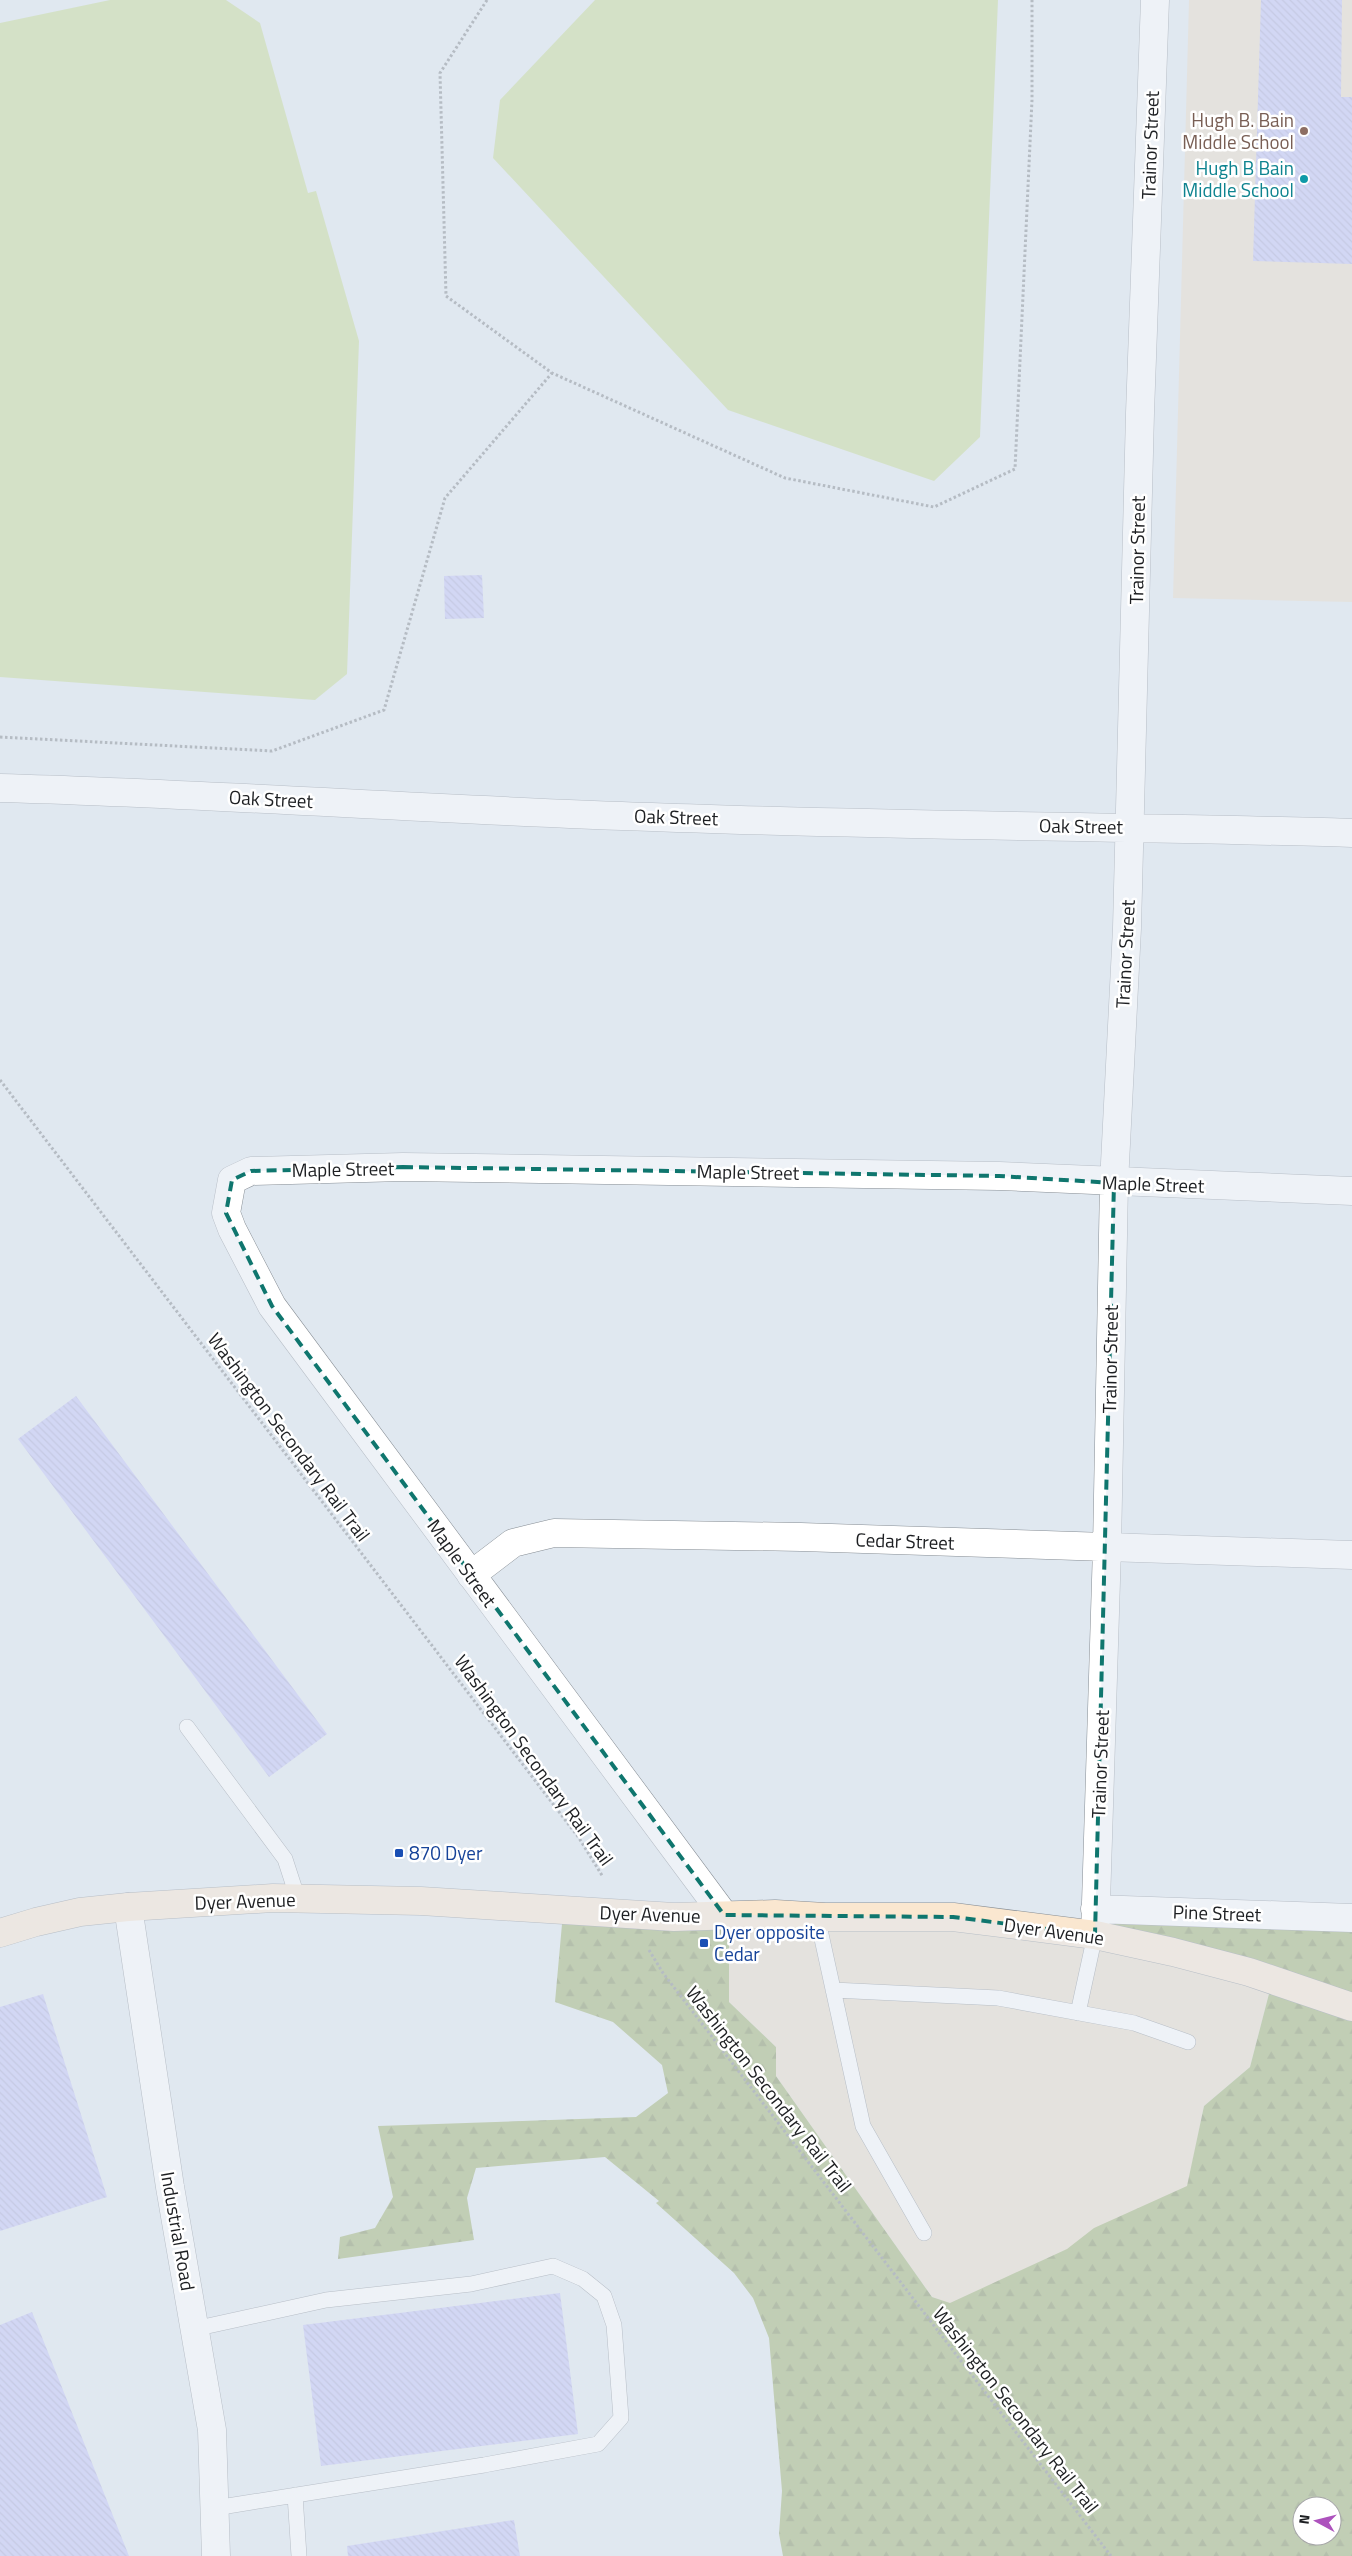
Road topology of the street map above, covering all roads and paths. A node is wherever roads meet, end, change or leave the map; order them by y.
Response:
1 (487, 0) edge
2 (1032, 0) edge
3 (1155, 0) edge
4 (552, 373) junction
5 (0, 737) edge
6 (0, 788) edge
7 (1130, 826) junction
8 (1352, 834) edge
9 (0, 1080) edge
10 (1114, 1183) junction
11 (1352, 1191) edge
12 (1106, 1548) junction
13 (1352, 1555) edge
14 (471, 1576) junction
15 (187, 1727) dead end
16 (298, 1899) junction
17 (128, 1906) junction
18 (626, 1914) junction
19 (724, 1915) junction
20 (817, 1916) junction
21 (1352, 1918) edge
22 (1095, 1922) junction
23 (0, 1934) edge
24 (833, 1990) junction
25 (1352, 2007) edge
26 (1078, 2013) junction
27 (1188, 2042) dead end
28 (924, 2233) dead end
29 (194, 2329) junction
30 (295, 2495) junction
31 (215, 2508) junction
32 (216, 2556) edge
33 (299, 2556) edge
34 (1111, 2556) edge

1 - 4 path
2 - 4 path
3 - 7 street, Trainor Street
4 - 5 path
6 - 7 street, Oak Street
7 - 8 street, Oak Street
7 - 10 street, Trainor Street
9 - 18 path, Washington Secondary Rail Trail
10 - 11 street, Maple Street
10 - 12 street, Trainor Street
10 - 14 street, Maple Street
12 - 13 street, Cedar Street
12 - 14 street, Cedar Street
12 - 22 street, Trainor Street
14 - 19 street, Maple Street
15 - 16 lane
16 - 17 main road, Dyer Avenue
16 - 18 main road, Dyer Avenue
17 - 23 main road, Dyer Avenue
17 - 29 street, Industrial Road
18 - 19 main road, Dyer Avenue
18 - 34 path, Washington Secondary Rail Trail
19 - 20 main road, Dyer Avenue
20 - 22 main road, Dyer Avenue
20 - 24 lane
21 - 22 street, Pine Street
22 - 25 main road, Dyer Avenue
22 - 26 lane
24 - 26 lane
24 - 28 lane
26 - 27 lane
29 - 30 lane
29 - 31 street, Industrial Road
30 - 31 lane
30 - 33 lane
31 - 32 street, Industrial Road

